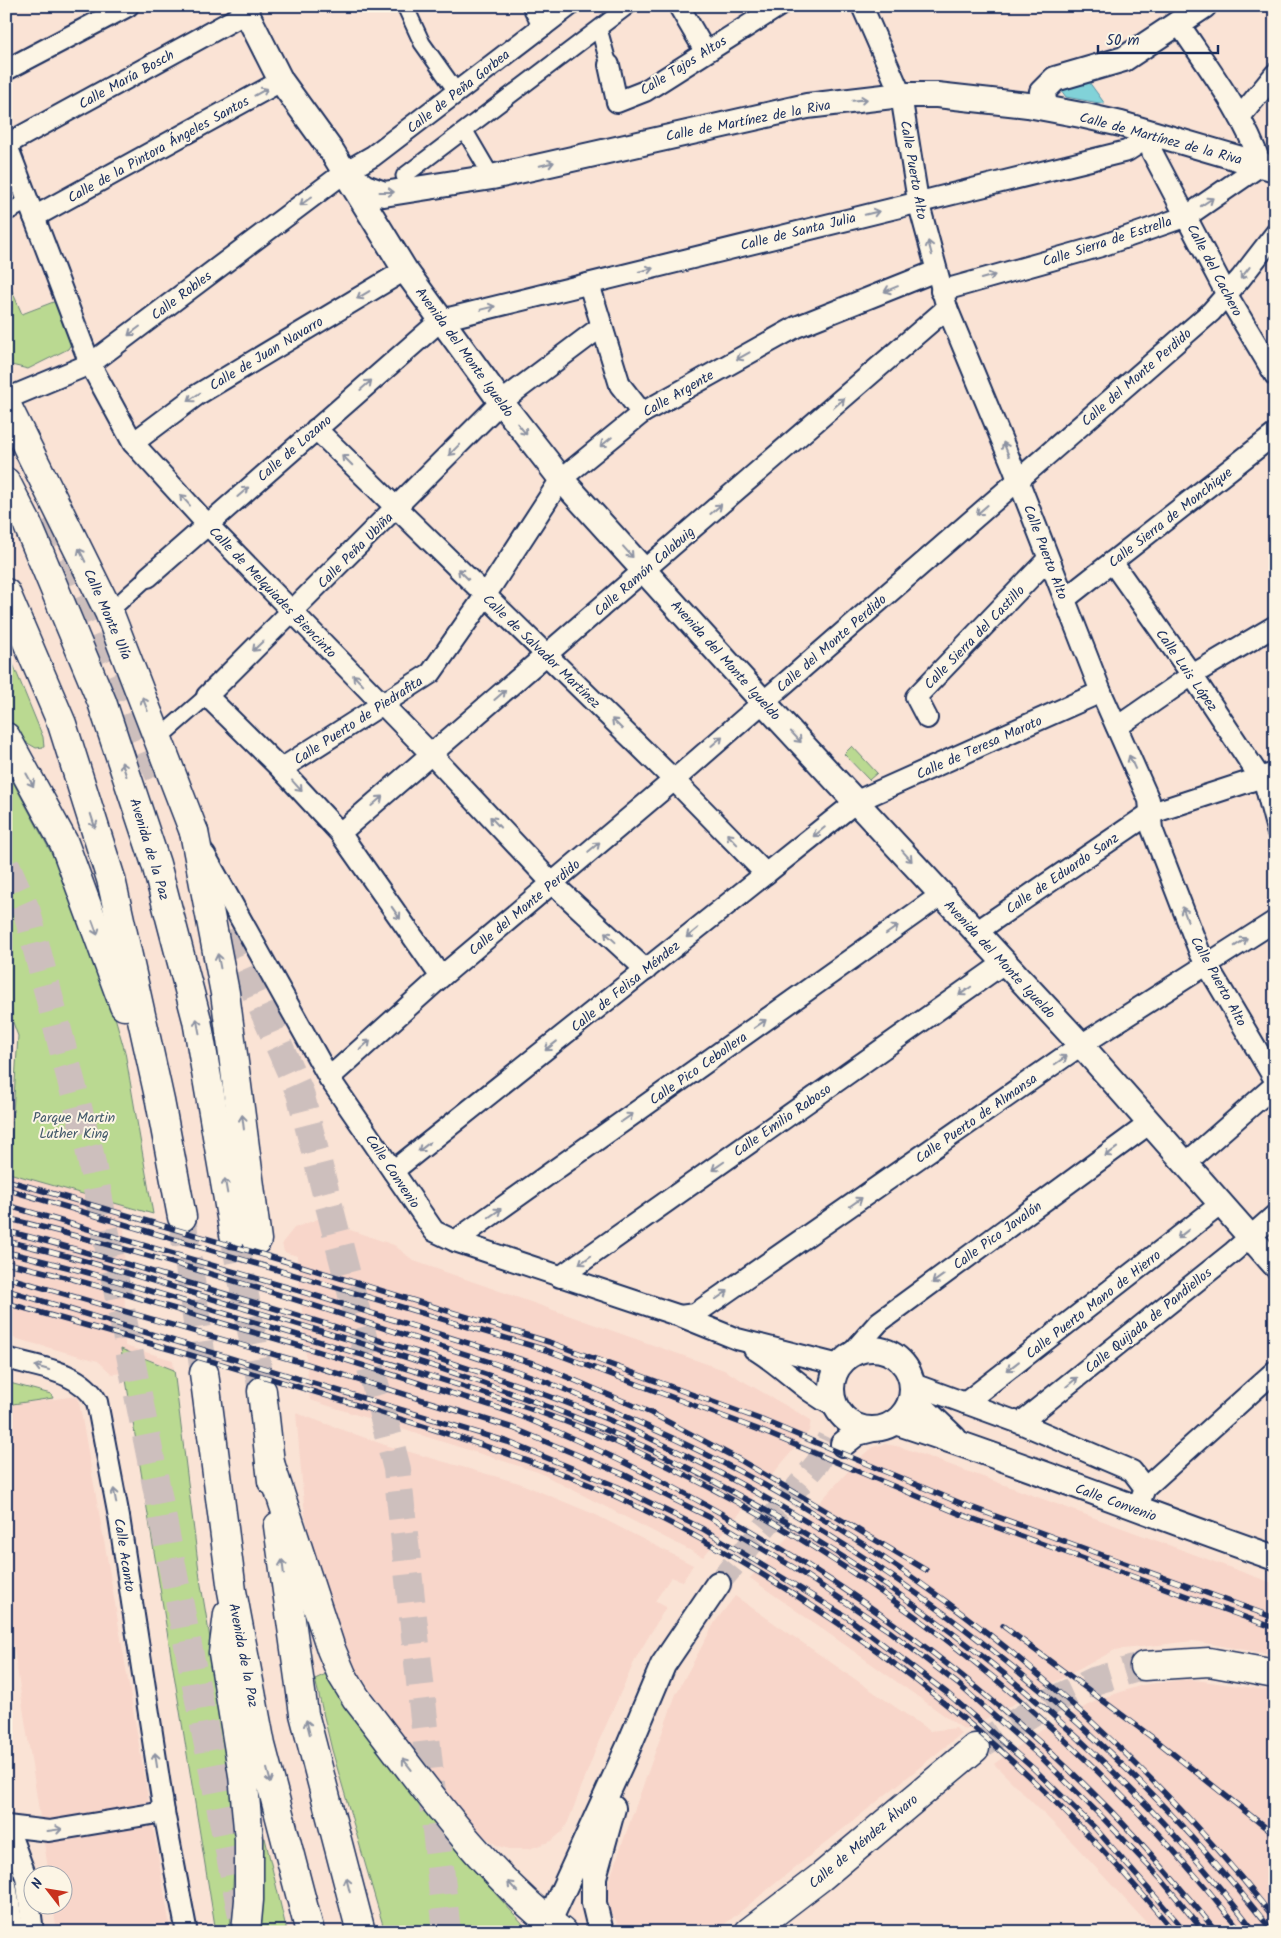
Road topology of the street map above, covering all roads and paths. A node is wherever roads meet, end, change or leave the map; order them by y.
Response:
1 (128, 6) edge
2 (533, 6) edge
3 (569, 6) edge
4 (628, 6) edge
5 (779, 6) edge
6 (862, 6) edge
7 (1204, 6) edge
8 (679, 7) edge
9 (406, 8) edge
10 (245, 10) edge
11 (1179, 24) junction
12 (543, 26) junction
13 (599, 29) junction
14 (705, 52) junction
15 (609, 65) joint
16 (6, 70) edge
17 (1275, 74) edge
18 (281, 81) junction
19 (456, 91) junction
20 (901, 95) junction
21 (1046, 108) junction
22 (1240, 117) junction
23 (465, 130) junction
24 (1152, 135) junction
25 (6, 144) edge
26 (1268, 167) edge
27 (345, 172) junction
28 (489, 172) dead end
29 (404, 176) dead end
30 (918, 201) junction
31 (32, 209) junction
32 (6, 213) edge
33 (1187, 216) junction
34 (1275, 234) edge
35 (405, 270) junction
36 (936, 271) junction
37 (589, 284) junction
38 (1227, 294) junction
39 (944, 300) junction
40 (441, 320) junction
41 (602, 326) junction
42 (90, 364) junction
43 (1275, 375) edge
44 (6, 399) edge
45 (501, 402) junction
46 (6, 404) edge
47 (642, 413) junction
48 (316, 429) junction
49 (1275, 434) edge
50 (133, 443) junction
51 (1018, 478) junction
52 (561, 479) junction
53 (6, 482) edge
54 (396, 509) junction
55 (207, 524) junction
56 (1048, 559) junction
57 (1112, 562) junction
58 (645, 571) junction
59 (148, 577) joint
60 (6, 593) edge
61 (485, 596) junction
62 (1065, 600) junction
63 (109, 612) junction
64 (293, 612) junction
65 (1275, 626) edge
66 (546, 654) junction
67 (1192, 675) junction
68 (1101, 692) junction
69 (207, 696) junction
70 (763, 701) junction
71 (382, 705) junction
72 (927, 718) dead end
73 (1117, 727) junction
74 (6, 737) edge
75 (159, 738) junction
76 (431, 754) junction
77 (281, 769) junction
78 (1268, 776) edge
79 (674, 780) junction
80 (857, 801) junction
81 (1149, 814) junction
82 (194, 832) junction
83 (1275, 832) edge
84 (340, 833) junction
85 (766, 874) junction
86 (552, 883) junction
87 (941, 895) junction
88 (1275, 921) edge
89 (976, 932) junction
90 (1004, 963) junction
91 (1208, 964) junction
92 (646, 970) junction
93 (441, 977) junction
94 (1081, 1046) junction
95 (329, 1078) junction
96 (1275, 1080) edge
97 (1275, 1084) edge
98 (160, 1101) junction
99 (1150, 1123) junction
100 (1186, 1164) junction
101 (394, 1171) junction
102 (1221, 1204) junction
103 (1275, 1215) edge
104 (182, 1217) tunnel mouth
105 (1250, 1236) junction
106 (246, 1237) joint
107 (455, 1241) junction
108 (1275, 1265) edge
109 (560, 1277) junction
110 (680, 1316) junction
111 (737, 1339) junction
112 (6, 1358) edge
113 (845, 1360) junction
114 (1275, 1371) edge
115 (204, 1373) tunnel mouth
116 (262, 1391) tunnel mouth
117 (912, 1391) junction
118 (966, 1403) junction
119 (836, 1408) junction
120 (895, 1422) junction
121 (1020, 1423) junction
122 (873, 1430) junction
123 (958, 1442) junction
124 (270, 1463) junction
125 (1140, 1499) junction
126 (1275, 1558) edge
127 (718, 1584) tunnel mouth
128 (232, 1591) junction
129 (1144, 1666) tunnel mouth
130 (1275, 1674) edge
131 (628, 1748) junction
132 (975, 1748) tunnel mouth
133 (164, 1812) junction
134 (6, 1825) edge
135 (6, 1838) edge
136 (6, 1885) edge
137 (186, 1928) dead end
138 (551, 1928) edge
139 (14, 1932) edge
140 (33, 1932) edge
141 (246, 1932) edge
142 (310, 1932) edge
143 (361, 1932) edge
144 (601, 1932) edge
145 (749, 1932) edge

1 - 16 street
2 - 12 street
3 - 12 street, Calle de Peña Gorbea
4 - 13 street
5 - 14 street, Calle Tajos Altos
6 - 20 street, Calle Puerto Alto
7 - 11 street
8 - 14 street
9 - 19 street
10 - 18 street, Avenida del Monte Igueldo
10 - 25 street, Calle María Bosch
11 - 21 street
11 - 22 street
12 - 19 street, Calle de Peña Gorbea
13 - 15 street
13 - 23 street
14 - 15 street, Calle Tajos Altos
17 - 22 street
18 - 27 street, Avenida del Monte Igueldo
31 -> 18 street, Calle de la Pintora Ángeles Santos
19 - 27 street, Calle de Peña Gorbea
20 - 21 street, Calle de Martínez de la Riva
27 -> 20 street, Calle de Martínez de la Riva
20 - 30 street, Calle Puerto Alto
21 - 24 street, Calle de Martínez de la Riva
22 - 26 street
23 - 28 street
23 - 29 street
24 - 26 street, Calle de Martínez de la Riva
24 - 30 street, Calle de Santa Julia
24 - 33 street, Calle del Cachero
25 - 31 street, Calle de Melquiades Biencinto
33 -> 26 street, Calle Sierra de Estrella
27 - 35 street, Avenida del Monte Igueldo
27 -> 42 street, Calle Robles
36 -> 30 street, Calle Puerto Alto
37 -> 30 street, Calle de Santa Julia
31 - 32 street
31 - 42 street, Calle de Melquiades Biencinto
33 - 38 street, Calle del Cachero
39 -> 33 street, Calle Sierra de Estrella
34 -> 38 street, Calle del Monte Perdido
35 - 40 street, Avenida del Monte Igueldo
35 -> 50 street, Calle de Juan Navarro
36 - 39 street, Calle Puerto Alto
36 -> 47 street, Calle Argente
40 -> 37 street, Calle de Santa Julia
37 - 41 street
38 - 43 street, Calle del Cachero
38 - 51 street, Calle del Monte Perdido
51 -> 39 street, Calle Puerto Alto
58 -> 39 street, Calle Ramón Calabuig
40 - 45 street, Avenida del Monte Igueldo
48 -> 40 street, Calle de Lozano
41 - 45 street, Calle Peña Ubiña
41 - 47 street
42 - 44 street, Calle Robles
42 - 50 street, Calle de Melquiades Biencinto
45 -> 52 street, Avenida del Monte Igueldo
45 -> 54 street, Calle Peña Ubiña
63 -> 46 main road, Calle Monte Ulía
47 -> 52 street, Calle Argente
54 -> 48 street, Calle de Salvador Martínez
55 -> 48 street, Calle de Lozano
49 - 57 street, Calle Sierra de Monchique
55 -> 50 street, Calle de Melquiades Biencinto
51 - 56 street, Calle Puerto Alto
51 -> 70 street, Calle del Monte Perdido
52 -> 58 street, Avenida del Monte Igueldo
52 - 61 street, Calle Argente
106 -> 53 main road, Avenida de la Paz
61 -> 54 street, Calle de Salvador Martínez
54 - 64 street, Calle Peña Ubiña
55 - 59 street, Calle de Lozano
55 - 64 street, Calle de Melquiades Biencinto
56 - 62 street, Calle Puerto Alto
56 - 72 street, Calle Sierra del Castillo
57 - 62 street, Calle Sierra de Monchique
57 - 67 street, Calle Luis López
58 - 66 street, Calle Ramón Calabuig
58 - 70 street, Avenida del Monte Igueldo
59 - 63 street
60 -> 98 main road
61 - 66 street, Calle de Salvador Martínez
61 - 71 street, Calle Puerto de Piedrafita
62 - 68 street, Calle Puerto Alto
75 -> 63 main road, Calle Monte Ulía
64 -> 69 street, Calle Peña Ubiña
71 -> 64 street, Calle de Melquiades Biencinto
65 - 67 street
76 -> 66 street, Calle Ramón Calabuig
79 -> 66 street, Calle de Salvador Martínez
67 - 73 street
67 - 78 street, Calle Luis López
68 - 73 street, Calle Puerto Alto
68 - 80 street, Calle de Teresa Maroto
69 - 75 street, Calle Peña Ubiña
69 - 77 street
79 -> 70 street, Calle del Monte Perdido
70 -> 80 street, Avenida del Monte Igueldo
71 - 76 street, Calle de Melquiades Biencinto
71 - 77 street, Calle Puerto de Piedrafita
81 -> 73 street, Calle Puerto Alto
74 -> 98 main road
75 - 82 main road, Calle Monte Ulía
84 -> 76 street, Calle Ramón Calabuig
86 -> 76 street, Calle de Melquiades Biencinto
77 -> 84 street
78 - 81 street, Calle de Eduardo Sanz
78 - 83 street
85 -> 79 street, Calle de Salvador Martínez
86 -> 79 street, Calle del Monte Perdido
80 -> 85 street, Calle de Felisa Méndez
80 -> 87 street, Avenida del Monte Igueldo
81 - 89 street, Calle de Eduardo Sanz
91 -> 81 street, Calle Puerto Alto
82 - 95 street, Calle Convenio
106 -> 82 main road, Calle Monte Ulía
84 -> 93 street
85 -> 92 street, Calle de Felisa Méndez
92 -> 86 street, Calle de Melquiades Biencinto
86 - 93 street, Calle del Monte Perdido
87 - 89 street, Avenida del Monte Igueldo
107 -> 87 street, Calle Pico Cebollera
91 -> 88 street, Calle Puerto de Almansa
89 - 90 street, Avenida del Monte Igueldo
90 - 94 street, Avenida del Monte Igueldo
90 -> 109 street, Calle Emilio Raboso
91 - 94 street, Calle Puerto de Almansa
91 - 96 street, Calle Puerto Alto
92 -> 101 street, Calle de Felisa Méndez
95 -> 93 street, Calle del Monte Perdido
94 - 99 street, Avenida del Monte Igueldo
110 -> 94 street, Calle Puerto de Almansa
95 - 101 street, Calle Convenio
97 - 100 street
98 - 104 main road
99 - 100 street, Avenida del Monte Igueldo
99 -> 113 street, Calle Pico Javalón
100 - 102 street, Avenida del Monte Igueldo
101 - 107 street, Calle Convenio
102 - 105 street, Avenida del Monte Igueldo
102 -> 118 street, Calle Puerto Mano de Hierro
103 - 105 street, Calle Quijada de Pandiellos
105 - 108 street, Avenida del Monte Igueldo
121 -> 105 street, Calle Quijada de Pandiellos
107 - 109 street, Calle Convenio
109 - 110 street, Calle Convenio
110 - 111 street, Calle Convenio
111 - 113 street, Calle Convenio
111 - 119 street, Calle Convenio
133 -> 112 street, Calle Acanto
113 - 117 street
113 - 119 street
114 - 125 street
115 - 128 main road, Avenida de la Paz
116 - 124 main road
117 - 118 street, Calle Convenio
117 - 120 street
117 - 123 street
118 - 121 street, Calle Convenio
119 - 122 street
119 - 122 street
120 - 122 street
120 - 123 street, Calle Convenio
121 - 125 street, Calle Convenio
123 - 125 street, Calle Convenio
138 -> 124 main road
143 -> 124 main road
125 - 126 street, Calle Convenio
127 - 131 street
128 - 141 main road
128 -> 142 main road, Avenida de la Paz
129 - 130 main road
131 - 138 street
131 - 144 street
132 - 145 main road, Calle de Méndez Álvaro
134 -> 133 street
133 - 137 street, Calle Acanto
134 - 135 street
134 - 140 street
136 - 139 street

